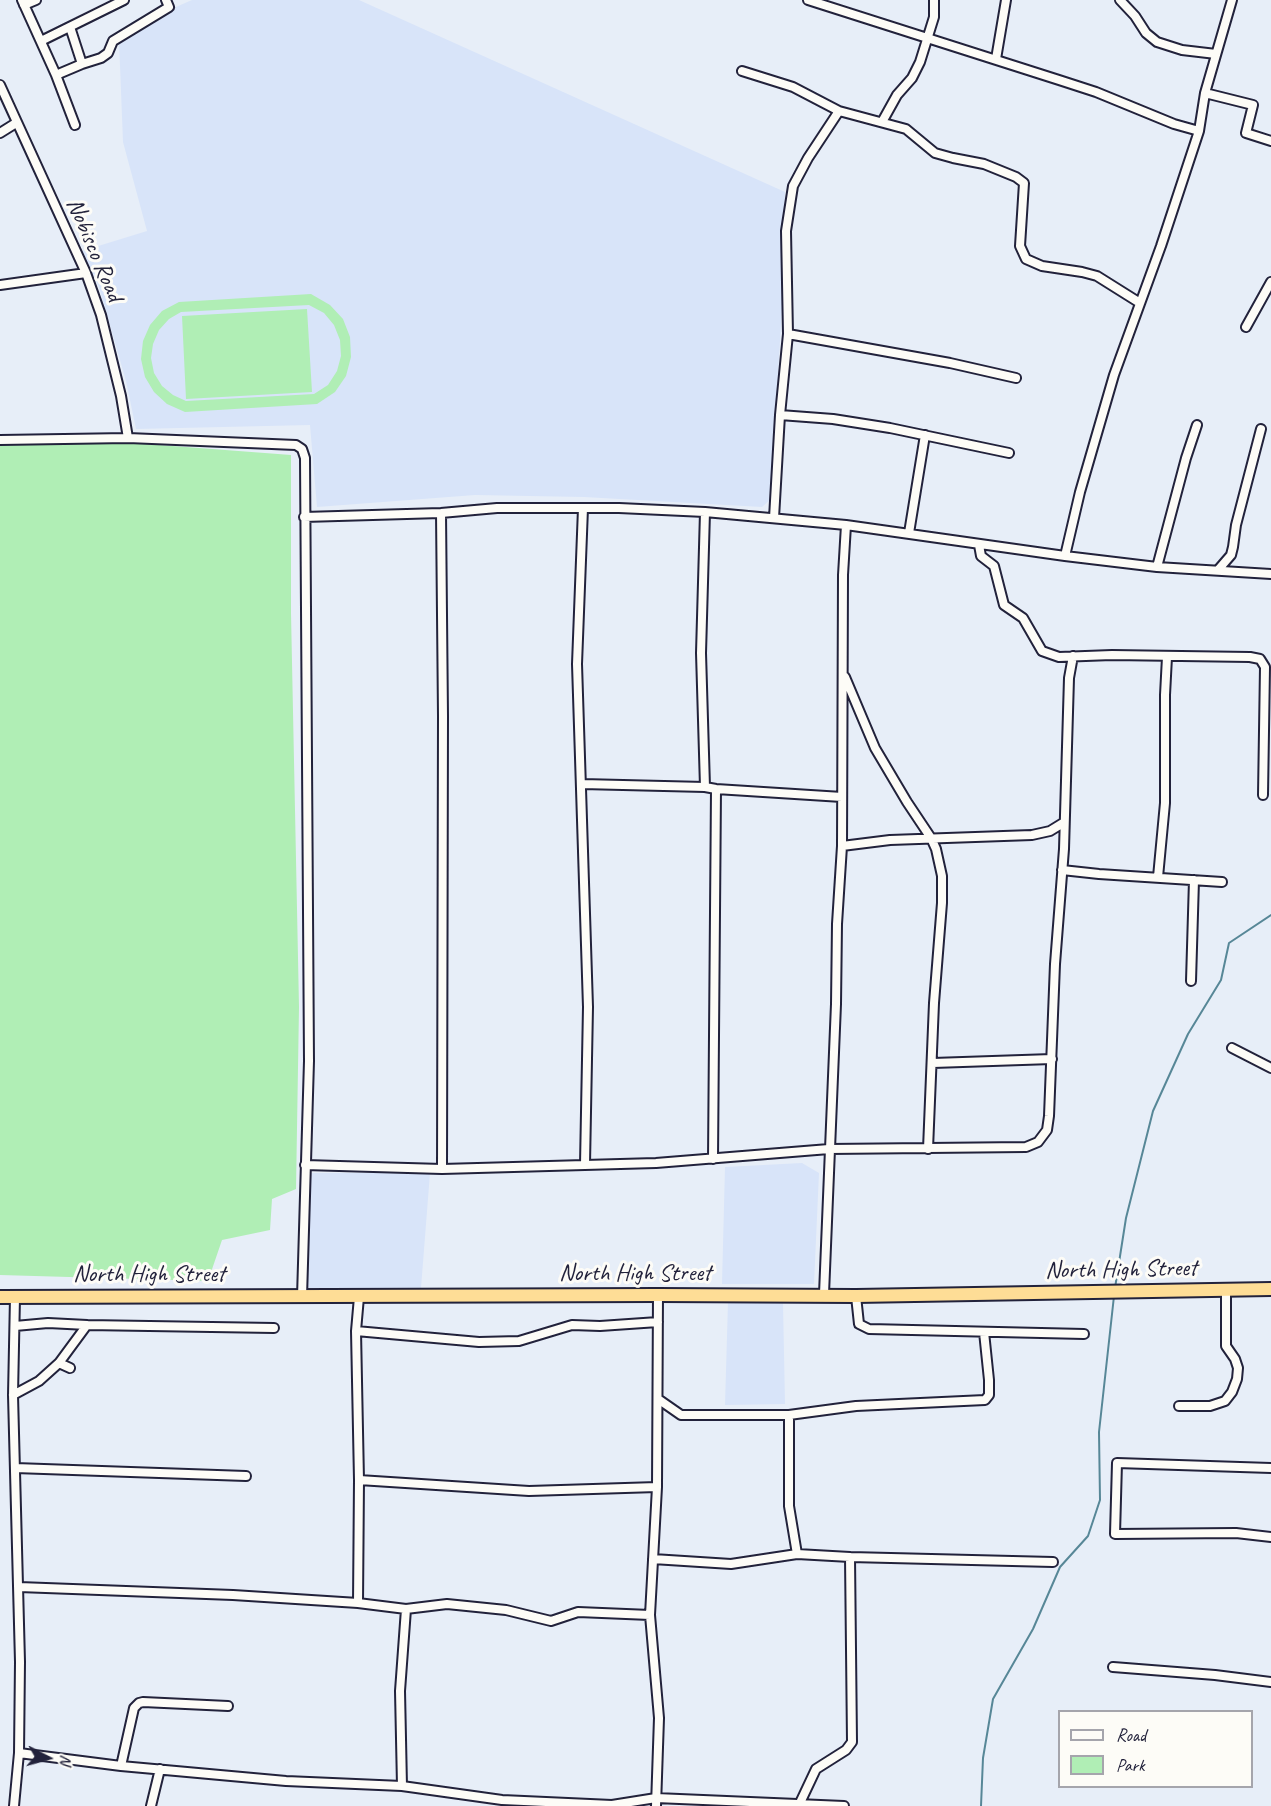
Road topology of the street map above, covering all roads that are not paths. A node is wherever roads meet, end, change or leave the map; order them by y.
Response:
1 (36, 0) edge
2 (124, 0) edge
3 (166, 0) edge
4 (808, 0) edge
5 (934, 0) edge
6 (1006, 0) edge
7 (1120, 0) edge
8 (1232, 0) edge
9 (821, 2) edge
10 (23, 3) edge
11 (70, 27) junction
12 (927, 37) junction
13 (41, 41) junction
14 (1216, 54) junction
15 (996, 59) junction
16 (82, 64) junction
17 (742, 71) dead end
18 (56, 75) junction
19 (0, 85) edge
20 (1205, 93) junction
21 (839, 111) junction
22 (882, 122) junction
23 (16, 123) junction
24 (75, 125) dead end
25 (1199, 131) junction
26 (0, 133) edge
27 (1271, 141) edge
28 (86, 273) junction
29 (1271, 282) edge
30 (0, 285) edge
31 (1140, 303) junction
32 (1246, 327) dead end
33 (788, 334) junction
34 (1016, 378) dead end
35 (780, 415) junction
36 (1197, 425) dead end
37 (1261, 429) dead end
38 (925, 435) junction
39 (128, 438) junction
40 (0, 440) edge
41 (1009, 453) dead end
42 (583, 508) junction
43 (705, 512) junction
44 (441, 513) junction
45 (304, 517) junction
46 (774, 518) junction
47 (846, 525) junction
48 (909, 533) junction
49 (979, 544) junction
50 (1065, 556) junction
51 (1157, 567) junction
52 (1218, 570) junction
53 (1271, 574) edge
54 (1072, 656) junction
55 (1167, 657) junction
56 (843, 673) junction
57 (1268, 726) edge
58 (582, 784) junction
59 (705, 787) junction
60 (716, 789) junction
61 (1263, 795) dead end
62 (842, 797) junction
63 (1063, 823) junction
64 (931, 838) junction
65 (842, 846) junction
66 (1062, 870) junction
67 (1158, 877) junction
68 (1194, 880) junction
69 (1222, 882) dead end
70 (1191, 981) dead end
71 (1232, 1048) dead end
72 (1052, 1059) junction
73 (933, 1063) junction
74 (1271, 1068) edge
75 (829, 1149) junction
76 (928, 1149) junction
77 (713, 1159) junction
78 (585, 1164) junction
79 (305, 1165) junction
80 (442, 1169) junction
81 (1226, 1289) junction
82 (1271, 1289) edge
83 (658, 1294) junction
84 (824, 1294) junction
85 (856, 1296) junction
86 (0, 1297) edge
87 (15, 1297) junction
88 (302, 1297) junction
89 (359, 1297) junction
90 (658, 1322) junction
91 (87, 1325) junction
92 (15, 1326) junction
93 (274, 1328) dead end
94 (356, 1330) junction
95 (984, 1332) junction
96 (1084, 1334) dead end
97 (59, 1363) junction
98 (70, 1368) dead end
99 (13, 1395) junction
100 (658, 1399) junction
101 (1179, 1406) dead end
102 (789, 1415) junction
103 (15, 1468) junction
104 (1271, 1468) edge
105 (246, 1476) dead end
106 (359, 1480) junction
107 (657, 1487) junction
108 (1271, 1537) edge
109 (796, 1554) junction
110 (850, 1557) junction
111 (653, 1559) junction
112 (1053, 1562) dead end
113 (19, 1587) junction
114 (358, 1603) junction
115 (406, 1609) junction
116 (650, 1615) junction
117 (1113, 1667) dead end
118 (1271, 1682) edge
119 (228, 1706) dead end
120 (19, 1753) junction
121 (121, 1766) junction
122 (160, 1769) junction
123 (402, 1786) junction
124 (656, 1802) edge
125 (502, 1803) edge
126 (799, 1805) edge
127 (14, 1806) edge
128 (151, 1806) edge
129 (842, 1806) edge

1 - 10 street
2 - 11 street
3 - 16 street
4 - 9 street
5 - 12 street
6 - 15 street
7 - 14 street
8 - 14 street
9 - 12 street
10 - 13 street
11 - 13 street
11 - 16 street
12 - 15 street
12 - 22 street
13 - 18 street
14 - 20 street
15 - 25 street
16 - 18 street
17 - 21 street
18 - 24 street
19 - 23 street, Nobisco Road
20 - 25 street
20 - 27 street
21 - 22 street
21 - 33 street
22 - 31 street
23 - 26 street
23 - 28 street, Nobisco Road
25 - 31 street
28 - 30 street
28 - 39 street, Nobisco Road
29 - 32 street
31 - 50 street
33 - 34 street
33 - 35 street
35 - 38 street
35 - 46 street
36 - 51 street
37 - 52 street
38 - 41 street
38 - 48 street
39 - 40 street
39 - 45 street
42 - 43 street
42 - 44 street
42 - 58 street
43 - 46 street
43 - 59 street
44 - 45 street
44 - 80 street
45 - 79 street
46 - 47 street
47 - 48 street
47 - 56 street
48 - 49 street
49 - 50 street
49 - 54 street
50 - 51 street
51 - 52 street
52 - 53 street
54 - 55 street
54 - 63 street
55 - 57 street
55 - 67 street
56 - 62 street
56 - 64 street
57 - 61 street
58 - 59 street
58 - 78 street
59 - 60 street
60 - 62 street
60 - 77 street
62 - 65 street
63 - 64 street
63 - 66 street
64 - 65 street
64 - 73 street
65 - 75 street
66 - 67 street
66 - 72 street
67 - 68 street
68 - 69 street
68 - 70 street
71 - 74 street
72 - 73 street
72 - 76 street
73 - 76 street
75 - 76 street
75 - 77 street
75 - 84 street
77 - 78 street
78 - 80 street
79 - 80 street
79 - 88 street
81 - 82 highway, North High Street
81 - 85 highway, North High Street
81 - 101 street
83 - 84 highway, North High Street
83 - 89 highway, North High Street
83 - 90 street
84 - 85 highway, North High Street
85 - 95 street
86 - 87 highway, North High Street
87 - 88 highway, North High Street
87 - 92 street
88 - 89 highway, North High Street
89 - 94 street
90 - 94 street
90 - 100 street
91 - 92 street
91 - 93 street
91 - 97 street
92 - 99 street
94 - 106 street
95 - 96 street
95 - 102 street
97 - 98 street
97 - 99 street
99 - 103 street
100 - 102 street
100 - 107 street
102 - 109 street
103 - 105 street
103 - 113 street
104 - 108 street
106 - 107 street
106 - 114 street
107 - 111 street
109 - 110 street
109 - 111 street
110 - 112 street
110 - 126 street
111 - 116 street
113 - 114 street
113 - 120 street
114 - 115 street
115 - 116 street
115 - 123 street
116 - 124 street
117 - 118 street
119 - 121 street
120 - 121 street
120 - 127 street
121 - 122 street
122 - 123 street
122 - 128 street
123 - 125 street
124 - 125 street
124 - 126 street
126 - 129 street

